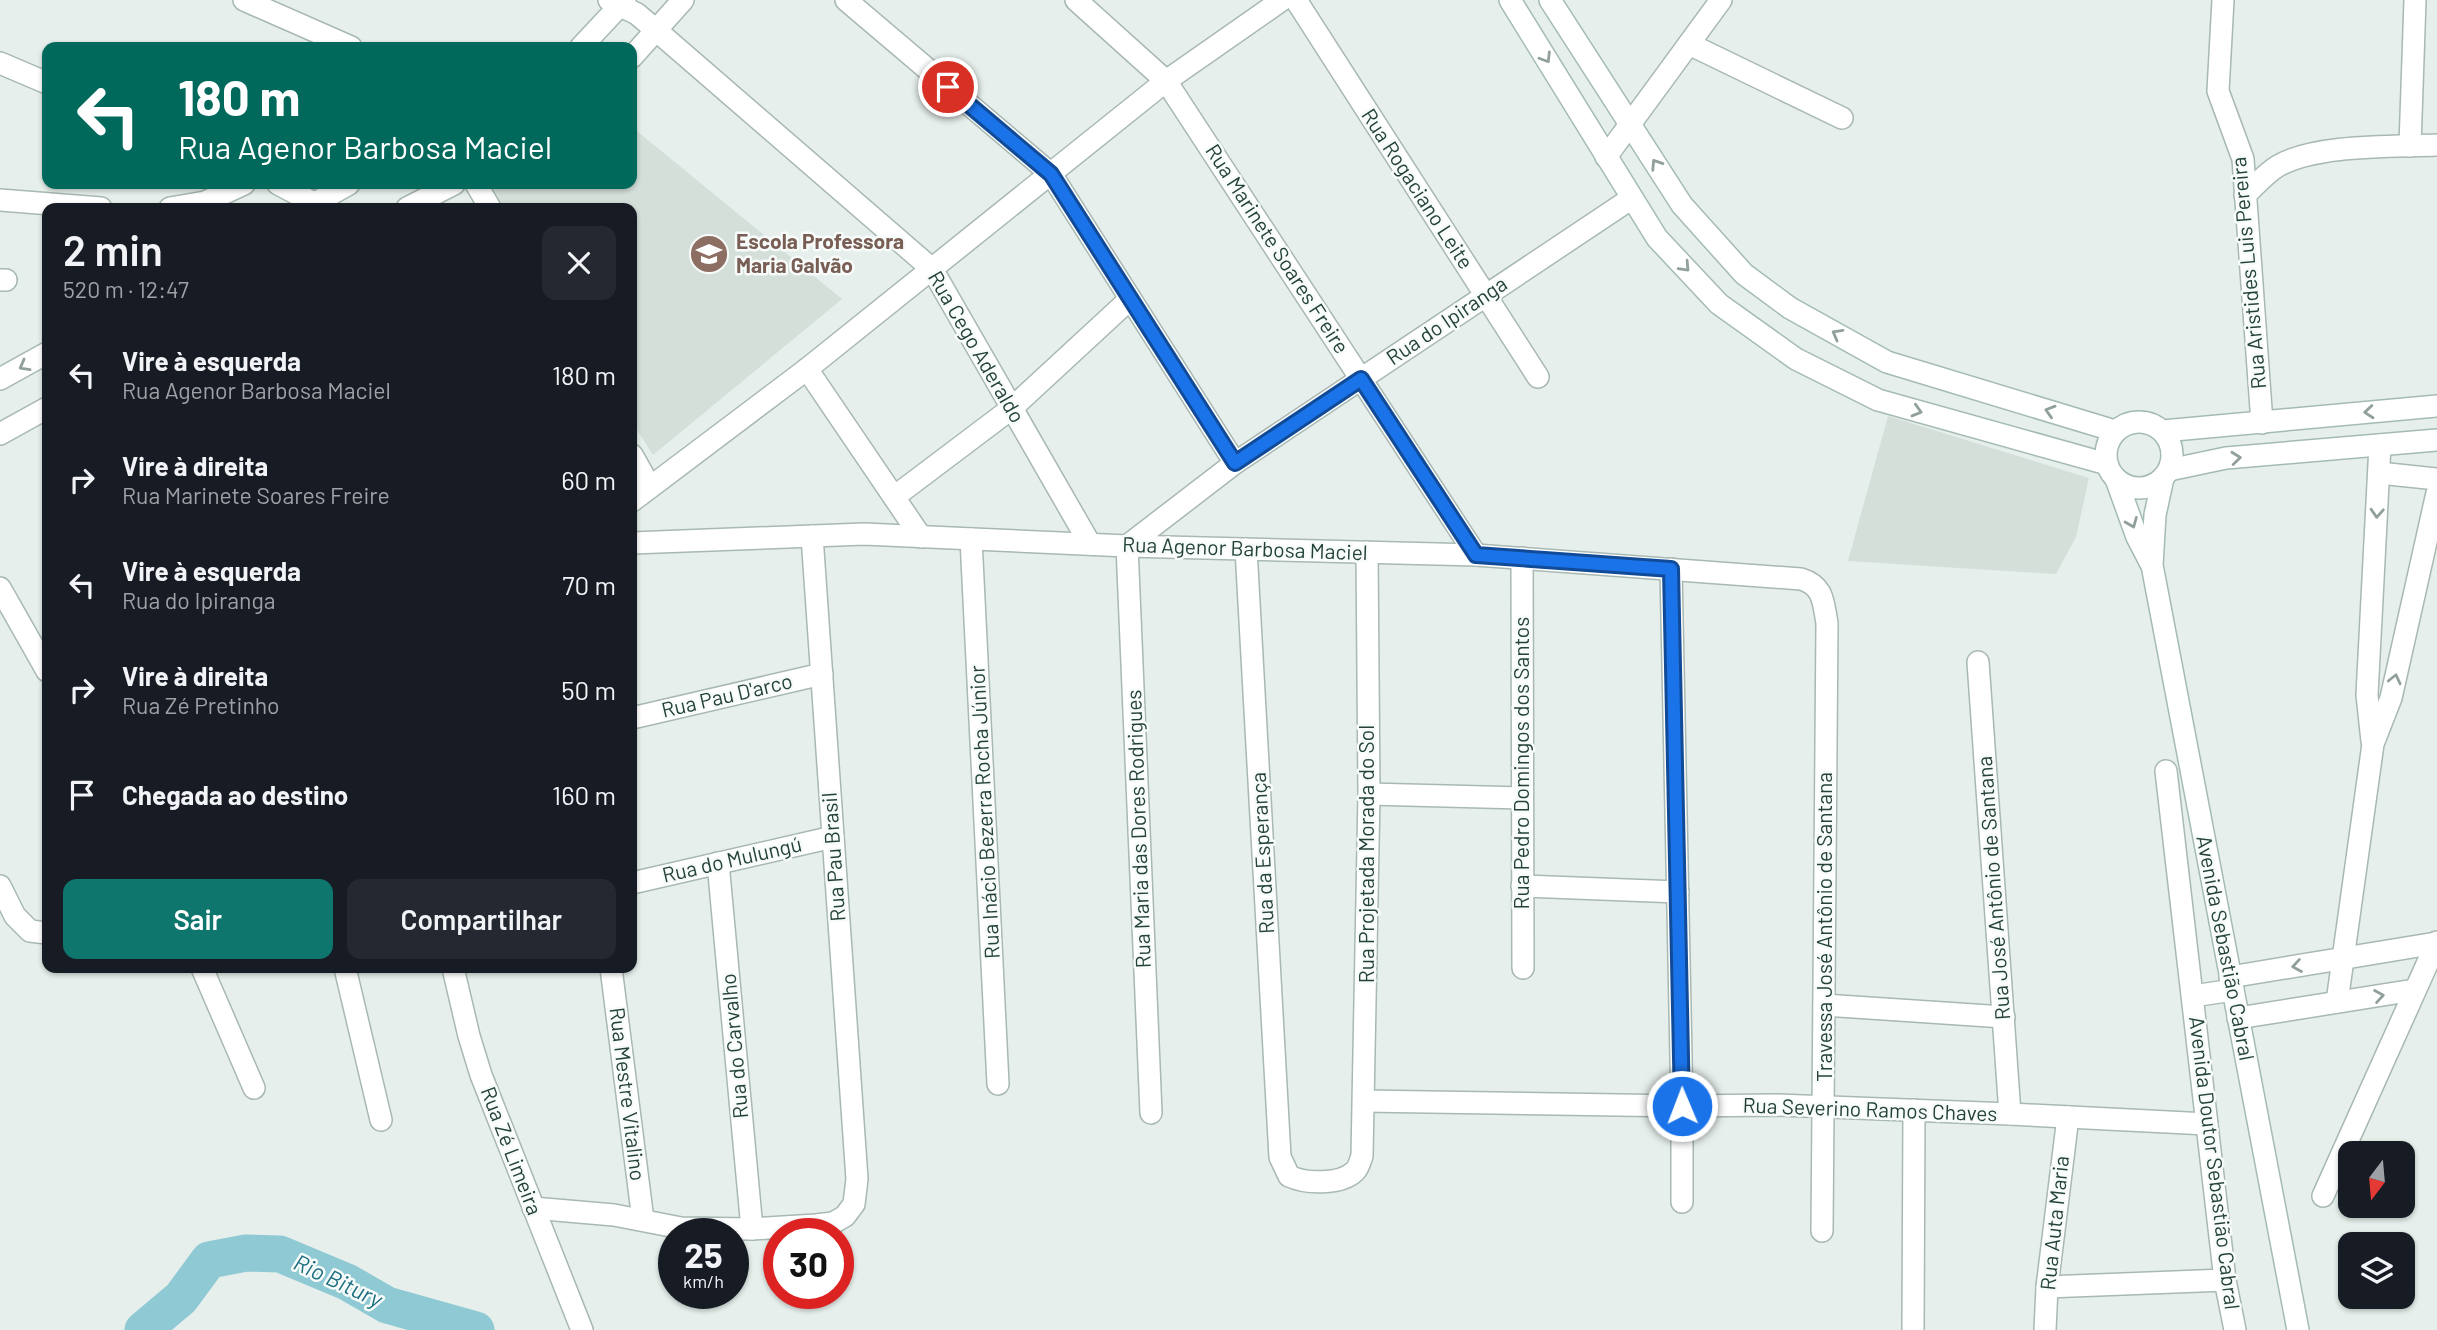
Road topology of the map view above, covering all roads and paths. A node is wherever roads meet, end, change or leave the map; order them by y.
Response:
1 (244, 0) edge
2 (683, 0) edge
3 (846, 0) edge
4 (1076, 0) edge
5 (1282, 0) edge
6 (1296, 0) edge
7 (1510, 0) edge
8 (1550, 0) edge
9 (1721, 0) edge
10 (2223, 0) edge
11 (2415, 0) edge
12 (623, 5) edge
13 (657, 31) junction
14 (340, 42) edge
15 (586, 42) edge
16 (1689, 44) junction
17 (637, 52) edge
18 (0, 63) edge
19 (1166, 80) junction
20 (42, 81) edge
21 (1842, 118) dead end
22 (1630, 122) junction
23 (2437, 145) edge
24 (2410, 146) junction
25 (1606, 157) junction
26 (1051, 174) junction
27 (233, 189) edge
28 (285, 189) edge
29 (341, 189) edge
30 (444, 189) edge
31 (2245, 195) junction
32 (1632, 198) junction
33 (0, 200) edge
34 (42, 203) edge
35 (199, 203) edge
36 (306, 203) edge
37 (318, 203) edge
38 (417, 203) edge
39 (1682, 205) junction
40 (1652, 230) junction
41 (932, 269) junction
42 (1485, 296) junction
43 (1130, 299) junction
44 (42, 356) edge
45 (1887, 362) junction
46 (807, 369) junction
47 (1538, 377) dead end
48 (0, 379) edge
49 (1361, 379) junction
50 (1874, 398) junction
51 (2437, 406) edge
52 (1012, 408) junction
53 (42, 411) edge
54 (2262, 423) junction
55 (2115, 431) junction
56 (2163, 431) junction
57 (0, 434) edge
58 (2437, 440) edge
59 (2380, 445) junction
60 (1235, 463) junction
61 (637, 464) edge
62 (2111, 471) junction
63 (2166, 474) junction
64 (2379, 474) junction
65 (2437, 480) edge
66 (650, 487) junction
67 (2437, 493) edge
68 (637, 497) edge
69 (894, 497) junction
70 (812, 536) junction
71 (921, 537) junction
72 (971, 539) junction
73 (637, 543) edge
74 (1090, 544) junction
75 (1127, 546) junction
76 (1246, 549) junction
77 (1367, 552) junction
78 (1476, 555) junction
79 (1522, 558) junction
80 (2152, 565) junction
81 (1671, 569) junction
82 (0, 588) edge
83 (1827, 623) joint
84 (42, 662) edge
85 (1979, 662) dead end
86 (822, 674) junction
87 (637, 717) edge
88 (2373, 744) junction
89 (2166, 771) dead end
90 (1369, 794) junction
91 (1522, 798) junction
92 (833, 837) junction
93 (718, 863) junction
94 (637, 882) edge
95 (0, 886) edge
96 (1522, 886) junction
97 (1678, 892) junction
98 (42, 932) edge
99 (2437, 942) edge
100 (2342, 958) junction
101 (1522, 968) dead end
102 (204, 973) edge
103 (346, 973) edge
104 (454, 973) edge
105 (612, 973) edge
106 (2232, 983) junction
107 (2414, 990) junction
108 (2193, 996) junction
109 (2337, 1002) junction
110 (1825, 1005) junction
111 (2004, 1017) junction
112 (2238, 1018) junction
113 (998, 1084) dead end
114 (254, 1088) dead end
115 (1364, 1101) junction
116 (1682, 1106) junction
117 (1823, 1107) junction
118 (1914, 1110) junction
119 (1152, 1113) dead end
120 (2010, 1114) junction
121 (2068, 1117) junction
122 (381, 1120) dead end
123 (2207, 1125) junction
124 (1362, 1156) joint
125 (2323, 1196) dead end
126 (1682, 1202) dead end
127 (533, 1208) junction
128 (643, 1220) junction
129 (752, 1229) junction
130 (1822, 1231) dead end
131 (2225, 1279) junction
132 (2048, 1287) junction
133 (582, 1330) edge
134 (1913, 1330) edge
135 (2045, 1330) edge
136 (2235, 1330) edge
137 (2298, 1330) edge

1 - 14 street
2 - 13 street
3 - 26 street
4 - 19 street, Rua Marinete Soares Freire
5 - 19 street
6 - 42 street, Rua Rogaciano Leite
7 -> 25 street
8 - 22 street
9 - 16 street
10 - 31 street, Rua Aristides Luis Pereira
11 - 24 street
12 - 13 street, Rua Cego Aderaldo
12 - 15 street
13 - 17 street
13 - 41 street, Rua Cego Aderaldo
16 - 21 street
16 - 22 street
18 - 20 street
19 - 26 street
19 - 49 street, Rua Marinete Soares Freire
22 - 25 street
39 -> 22 street
23 - 24 street
24 - 31 street
25 - 32 street
26 - 41 street
26 - 43 street
27 - 35 street
28 - 36 street
29 - 37 street
30 - 38 street
31 - 54 street, Rua Aristides Luis Pereira
32 - 40 street
32 - 42 street, Rua do Ipiranga
33 - 34 street
39 - 40 street
45 -> 39 street
40 -> 50 street
41 - 46 street
41 - 52 street, Rua Cego Aderaldo
42 - 47 street, Rua Rogaciano Leite
42 - 49 street, Rua do Ipiranga
43 - 52 street
43 - 60 street
44 -> 48 street
45 - 50 street
55 -> 45 street
46 - 66 street
46 - 69 street
49 - 60 street, Rua do Ipiranga
49 - 78 street, Rua Marinete Soares Freire
50 -> 62 street
51 -> 54 street
52 - 69 street
52 - 74 street, Rua Cego Aderaldo
53 - 57 street
54 - 56 street
55 - 56 street
55 - 62 street
56 - 63 street
58 - 59 street
63 -> 59 street
59 - 64 street
60 - 75 street, Rua do Ipiranga
61 - 66 street
62 - 63 street
62 -> 80 street, Avenida Sebastião Cabral
63 - 80 street, Avenida Sebastião Cabral
64 - 65 street
64 -> 88 street
66 - 68 street
88 -> 67 street
69 - 71 street
70 - 71 street, Rua Agenor Barbosa Maciel
70 - 73 street, Rua Agenor Barbosa Maciel
70 - 86 street, Rua Pau Brasil
71 - 72 street, Rua Agenor Barbosa Maciel
72 - 74 street, Rua Agenor Barbosa Maciel
72 - 113 street, Rua Inácio Bezerra Rocha Júnior
74 - 75 street, Rua Agenor Barbosa Maciel
75 - 76 street, Rua Agenor Barbosa Maciel
75 - 119 street, Rua Maria das Dores Rodrigues
76 - 77 street, Rua Agenor Barbosa Maciel
76 - 124 street, Rua da Esperança
77 - 78 street, Rua Agenor Barbosa Maciel
77 - 90 street, Rua Projetada Morada do Sol
78 - 79 street, Rua Agenor Barbosa Maciel
79 - 81 street, Rua Agenor Barbosa Maciel
79 - 91 street, Rua Pedro Domingos dos Santos
80 - 106 street, Avenida Sebastião Cabral
81 - 83 street, Rua Agenor Barbosa Maciel
81 - 97 street
82 - 84 street
83 - 110 street, Travessa José Antônio de Santana
85 - 111 street, Rua José Antônio de Santana
86 - 87 street, Rua Pau D'arco
86 - 92 street, Rua Pau Brasil
88 - 100 street
89 - 108 street, Avenida Doutor Sebastião Cabral
90 - 91 street
90 - 115 street, Rua Projetada Morada do Sol
91 - 96 street, Rua Pedro Domingos dos Santos
92 - 93 street, Rua do Mulungú
92 - 129 street, Rua Pau Brasil
93 - 94 street, Rua do Mulungú
93 - 129 street, Rua do Carvalho
95 - 98 street
96 - 97 street
96 - 101 street, Rua Pedro Domingos dos Santos
97 - 116 street
99 - 100 street
99 - 107 street
100 -> 106 street
100 - 109 street
102 - 114 street
103 - 122 street
104 - 127 street, Rua Zé Limeira
105 - 128 street, Rua Mestre Vitalino
106 - 108 street
106 - 112 street, Avenida Sebastião Cabral
109 -> 107 street
107 - 125 street
108 - 123 street, Avenida Doutor Sebastião Cabral
109 - 112 street
110 - 111 street
110 - 117 street, Travessa José Antônio de Santana
111 - 120 street, Rua José Antônio de Santana
112 - 137 street, Avenida Sebastião Cabral
115 - 116 street, Rua Severino Ramos Chaves
115 - 124 street, Rua Projetada Morada do Sol
116 - 117 street, Rua Severino Ramos Chaves
116 - 126 street
117 - 118 street, Rua Severino Ramos Chaves
117 - 130 street, Travessa José Antônio de Santana
118 - 120 street, Rua Severino Ramos Chaves
118 - 134 street
120 - 121 street, Rua Severino Ramos Chaves
121 - 123 street, Rua Severino Ramos Chaves
121 - 132 street, Rua Auta Maria
123 - 131 street, Avenida Doutor Sebastião Cabral
127 - 128 street, Rua Pau Brasil
127 - 133 street, Rua Zé Limeira
128 - 129 street, Rua Pau Brasil
131 - 132 street
131 - 136 street, Avenida Doutor Sebastião Cabral
132 - 135 street, Rua Auta Maria

